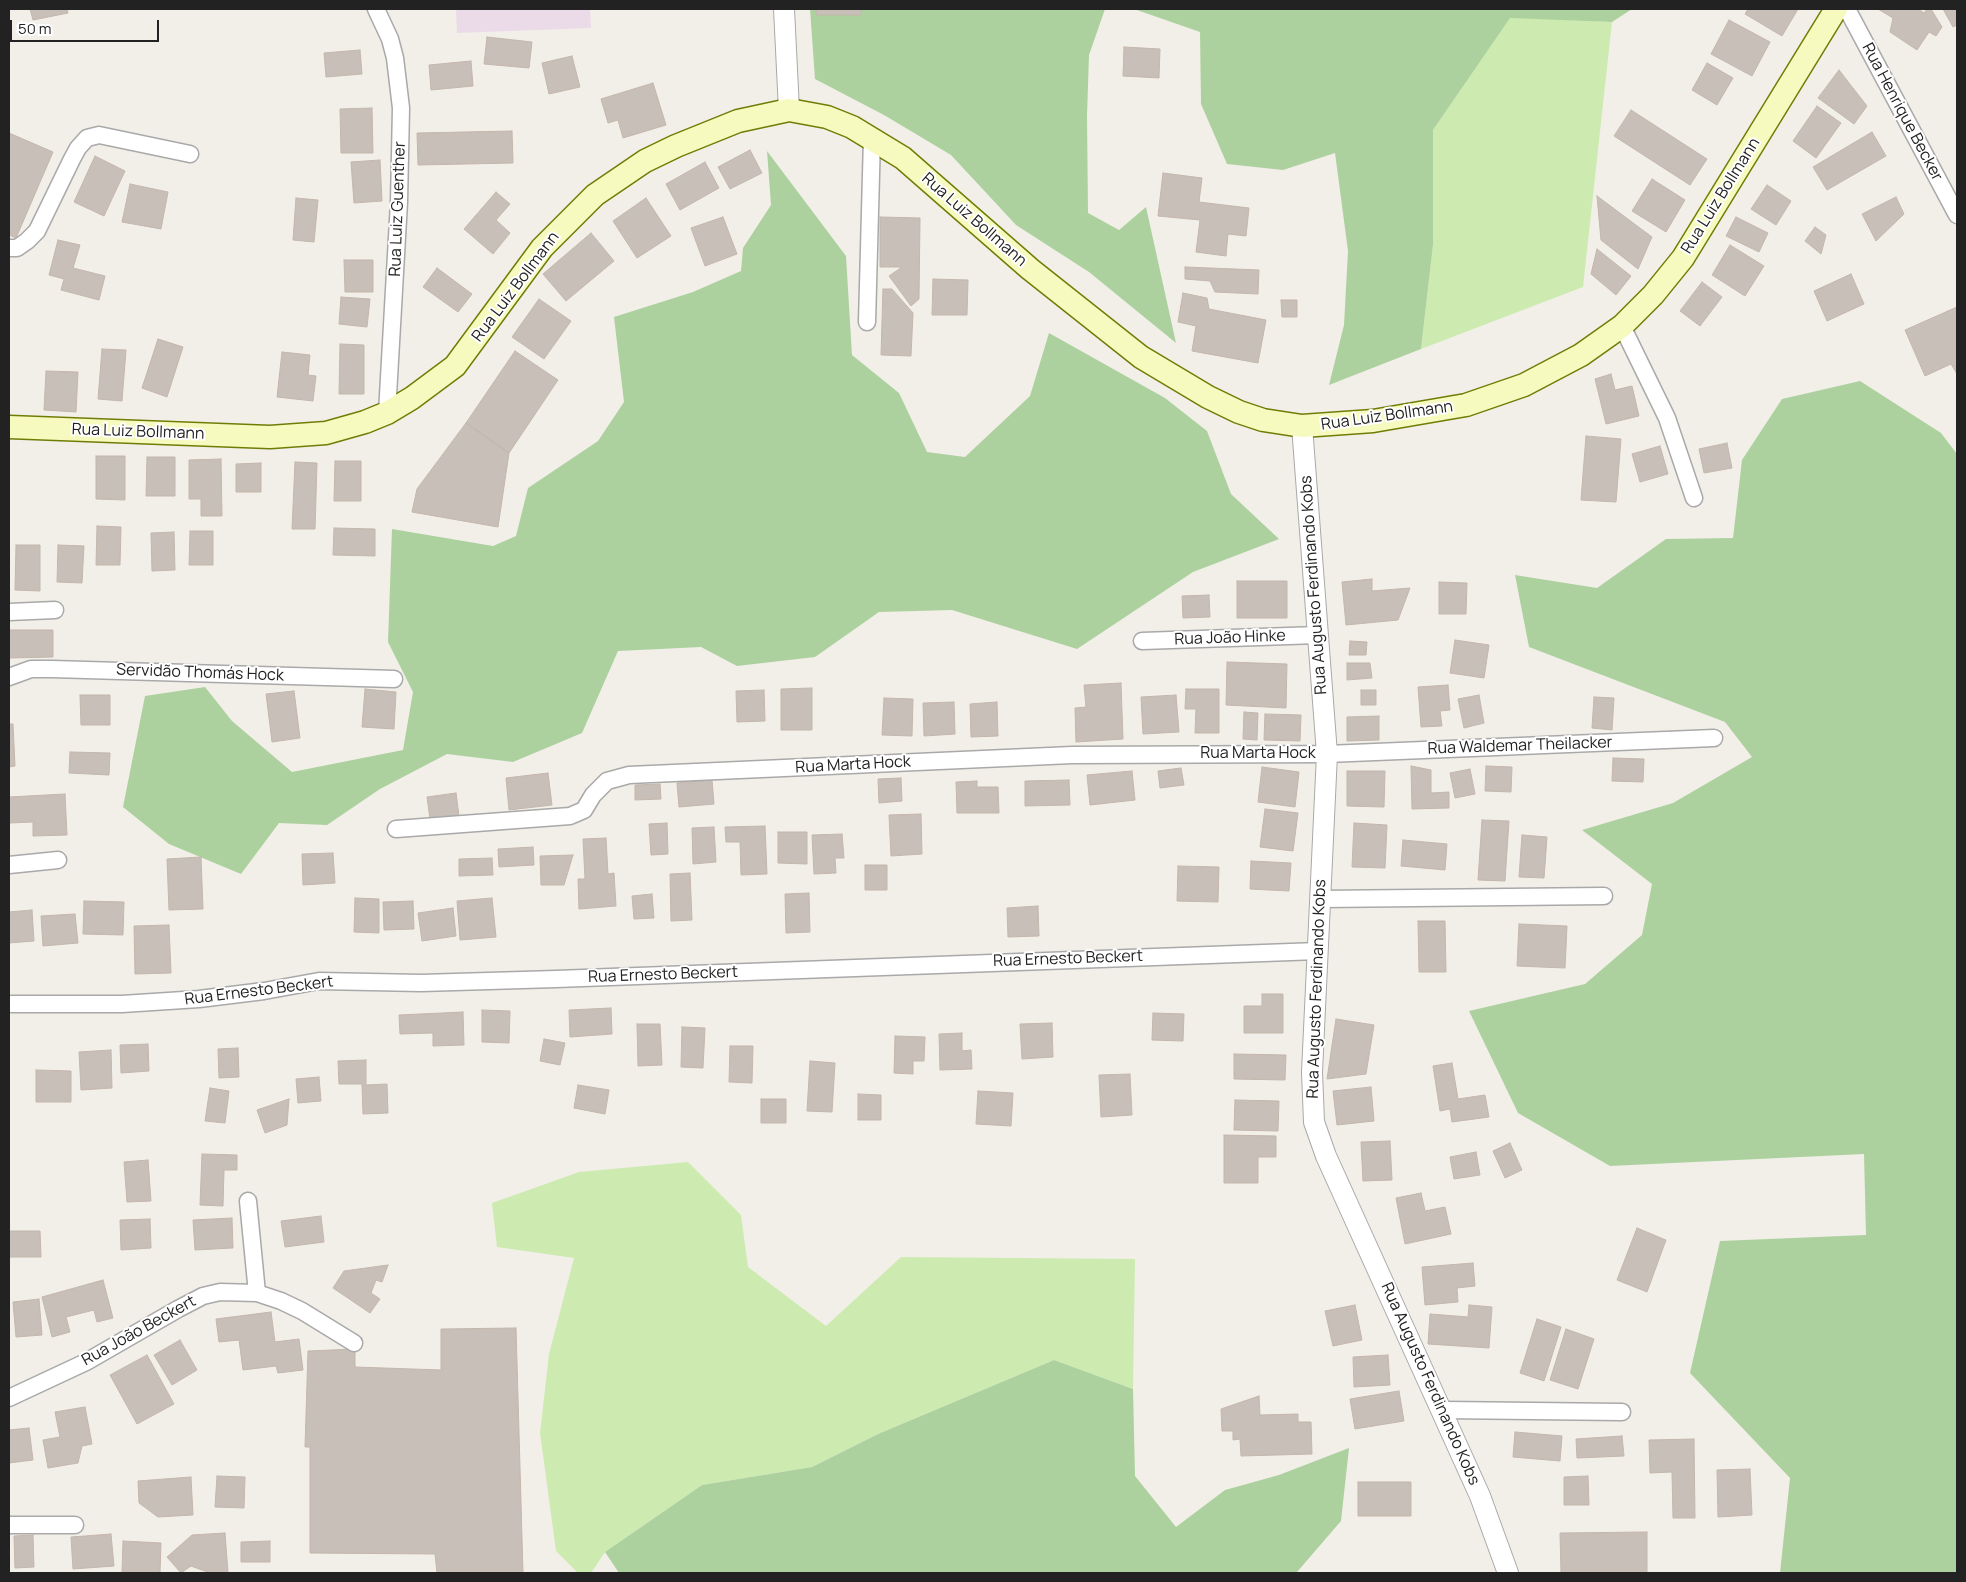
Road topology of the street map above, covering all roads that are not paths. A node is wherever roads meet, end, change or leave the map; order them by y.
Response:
1 (376, 9) edge
2 (784, 9) edge
3 (1836, 9) edge
4 (1847, 9) edge
5 (790, 110) junction
6 (872, 138) junction
7 (190, 154) dead end
8 (1957, 215) edge
9 (9, 248) edge
10 (867, 322) dead end
11 (1622, 326) junction
12 (387, 413) junction
13 (1302, 426) junction
14 (9, 427) edge
15 (1694, 498) dead end
16 (55, 610) dead end
17 (9, 612) edge
18 (1318, 634) junction
19 (1142, 640) dead end
20 (9, 677) edge
21 (394, 679) dead end
22 (1714, 738) dead end
23 (1327, 754) junction
24 (396, 829) dead end
25 (58, 860) dead end
26 (9, 865) edge
27 (1604, 896) dead end
28 (1321, 898) junction
29 (1318, 951) junction
30 (9, 1004) edge
31 (248, 1201) dead end
32 (257, 1293) junction
33 (354, 1343) dead end
34 (9, 1398) edge
35 (1443, 1410) junction
36 (1622, 1412) dead end
37 (75, 1525) dead end
38 (9, 1526) edge
39 (1508, 1573) edge

1 - 12 street, Rua Luiz Guenther
2 - 5 street
3 - 11 main road, Rua Luiz Bollmann
4 - 8 street, Rua Henrique Becker
5 - 6 main road, Rua Luiz Bollmann
5 - 12 main road, Rua Luiz Bollmann
6 - 10 street
6 - 13 main road, Rua Luiz Bollmann
7 - 9 street
11 - 13 main road, Rua Luiz Bollmann
11 - 15 street
12 - 14 main road, Rua Luiz Bollmann
13 - 18 street, Rua Augusto Ferdinando Kobs
16 - 17 street
18 - 19 street, Rua João Hinke
18 - 23 street, Rua Augusto Ferdinando Kobs
20 - 21 street, Servidão Thomás Hock
22 - 23 street, Rua Waldemar Theilacker
23 - 24 street, Rua Marta Hock
23 - 28 street, Rua Augusto Ferdinando Kobs
25 - 26 street
27 - 28 street
28 - 29 street, Rua Augusto Ferdinando Kobs
29 - 30 street, Rua Ernesto Beckert
29 - 35 street, Rua Augusto Ferdinando Kobs
31 - 32 street
32 - 33 street, Rua João Beckert
32 - 34 street, Rua João Beckert
35 - 36 street
35 - 39 street, Rua Augusto Ferdinando Kobs
37 - 38 street

